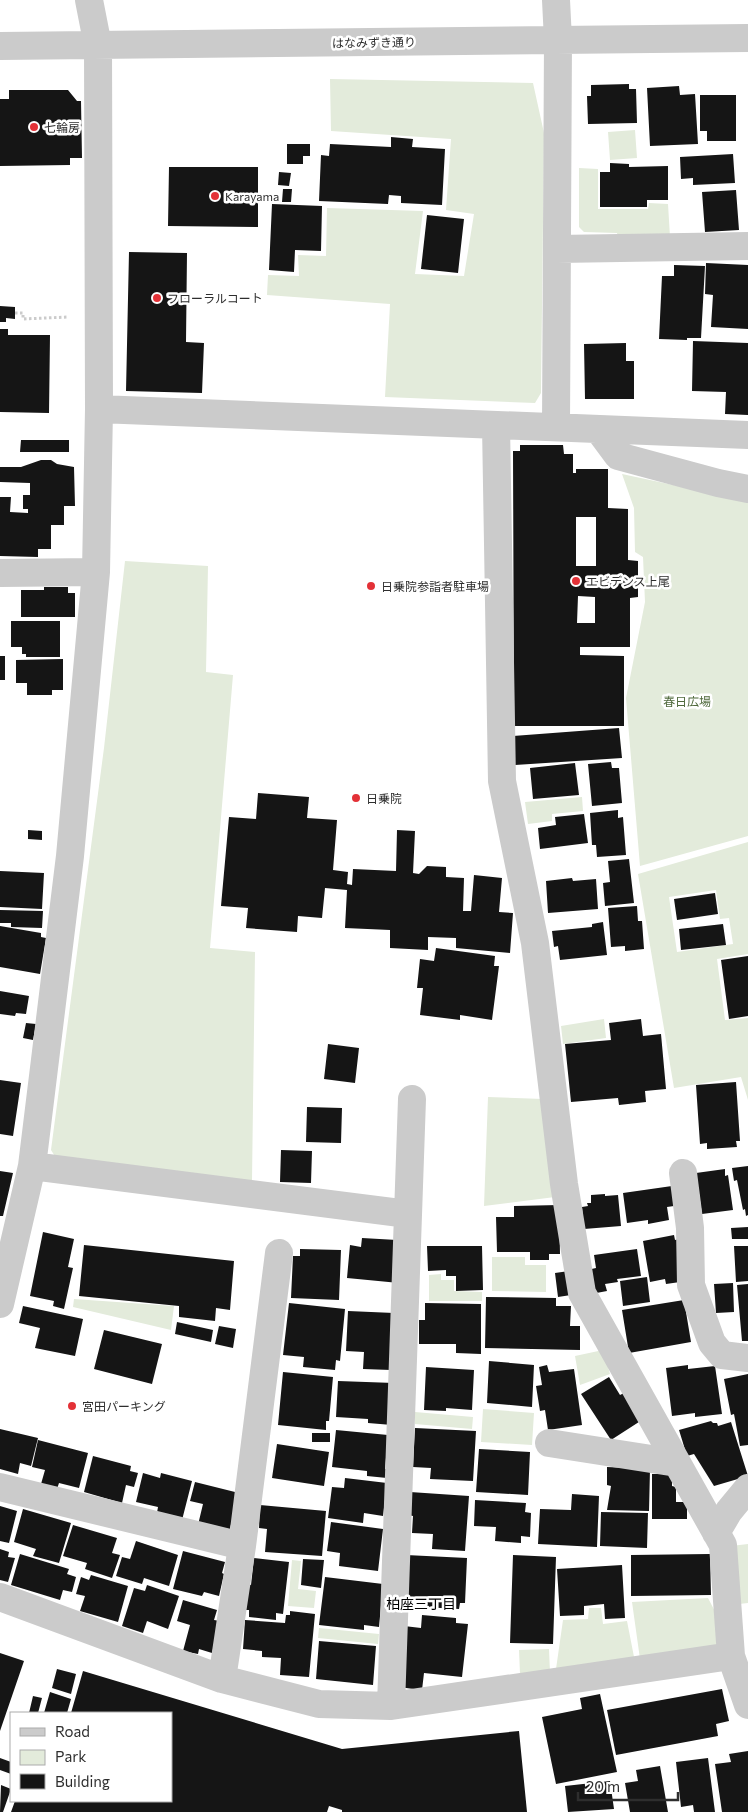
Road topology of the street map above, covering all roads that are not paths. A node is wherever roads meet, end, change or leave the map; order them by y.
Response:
1 (89, 0) edge
2 (556, 0) edge
3 (748, 38) edge
4 (558, 40) junction
5 (0, 46) edge
6 (98, 46) junction
7 (748, 246) edge
8 (557, 249) junction
9 (99, 409) junction
10 (496, 425) junction
11 (556, 427) junction
12 (598, 429) junction
13 (748, 435) edge
14 (748, 489) edge
15 (96, 572) junction
16 (0, 573) edge
17 (412, 1099) dead end
18 (32, 1166) junction
19 (683, 1173) dead end
20 (408, 1214) junction
21 (6, 1252) edge
22 (278, 1253) dead end
23 (0, 1304) edge
24 (748, 1358) edge
25 (550, 1443) dead end
26 (677, 1463) junction
27 (0, 1487) edge
28 (748, 1488) edge
29 (716, 1533) junction
30 (242, 1546) junction
31 (0, 1596) edge
32 (731, 1656) junction
33 (222, 1678) junction
34 (748, 1705) edge
35 (391, 1706) junction

1 - 6 street
2 - 4 street
3 - 4 street, はなみずき通り
4 - 6 street, はなみずき通り
4 - 8 street
5 - 6 street, はなみずき通り
6 - 9 street
7 - 8 street
8 - 11 street
9 - 10 street
9 - 15 street
10 - 11 street
10 - 26 street
11 - 12 street
12 - 13 street
12 - 14 street
15 - 16 street
15 - 18 street
17 - 20 street
18 - 20 street
18 - 21 street
19 - 24 street
20 - 35 street
21 - 23 street
22 - 30 street
25 - 26 street
26 - 29 street
27 - 30 street
28 - 29 street
29 - 32 street
30 - 33 street
31 - 33 street
32 - 34 street
32 - 35 street
33 - 35 street

